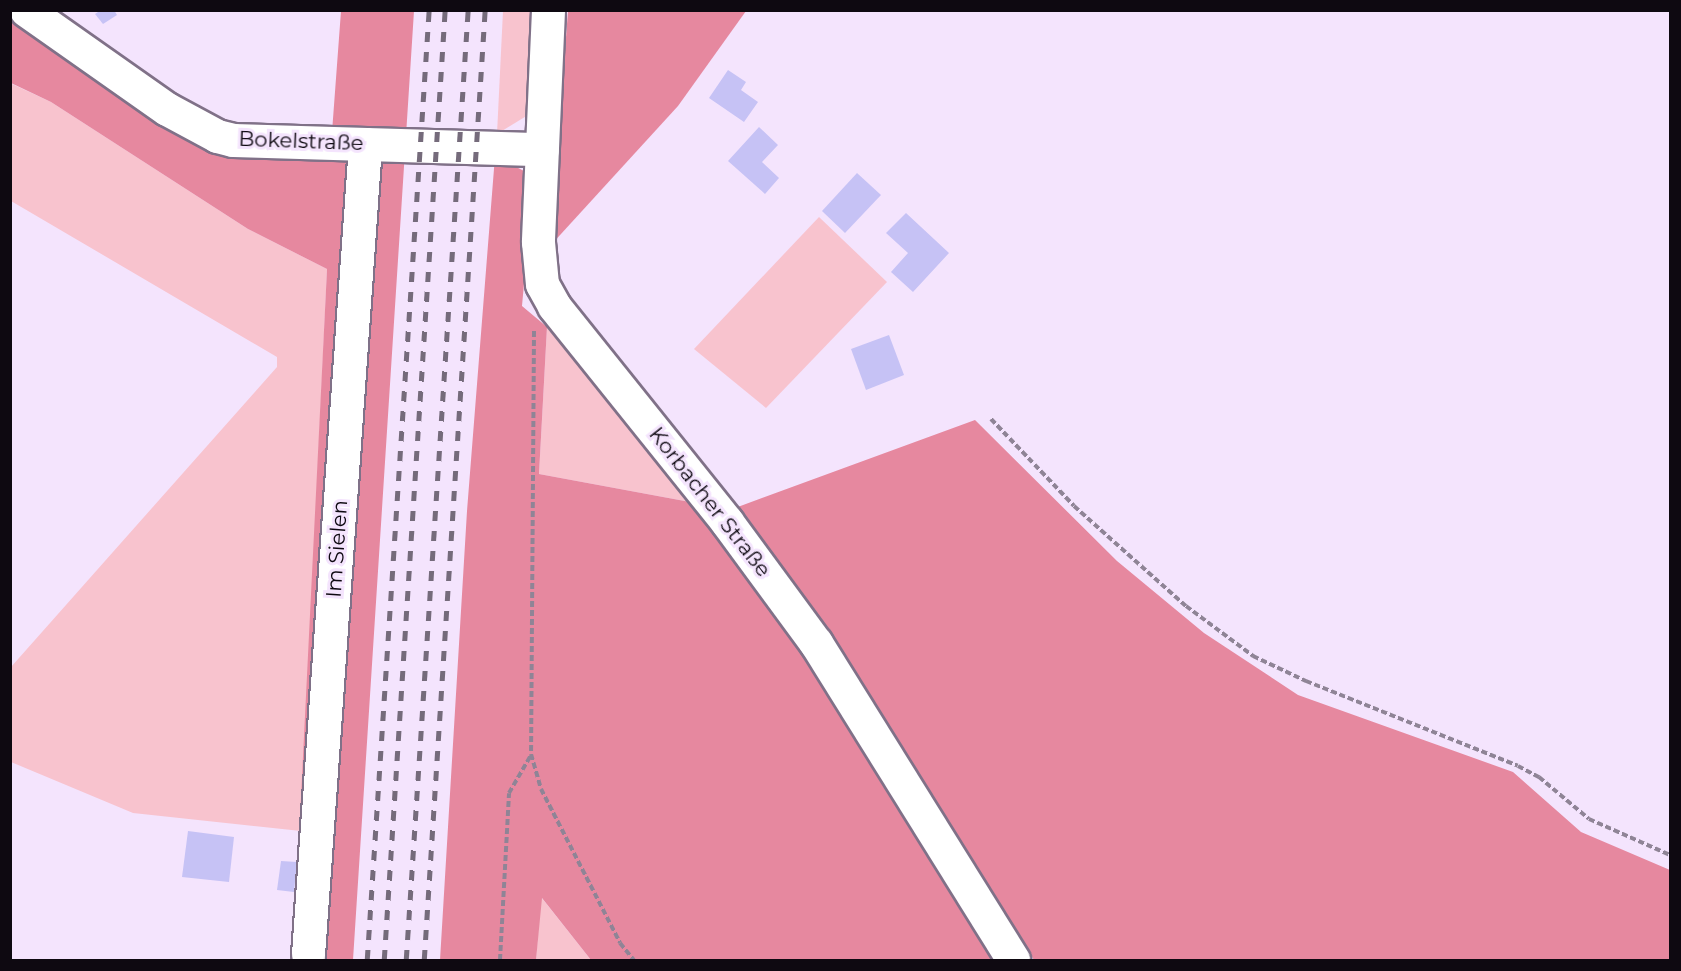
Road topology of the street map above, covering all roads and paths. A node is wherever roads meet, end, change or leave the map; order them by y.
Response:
1 (26, 10) edge
2 (548, 10) edge
3 (365, 144) junction
4 (542, 149) junction
5 (534, 329) dead end
6 (991, 419) dead end
7 (531, 754) junction
8 (1671, 855) edge
9 (308, 954) dead end
10 (500, 960) edge
11 (634, 960) edge
12 (1013, 960) edge

1 - 3 street, Bokelstraße
2 - 4 street, Korbacher Straße
3 - 4 street, Bokelstraße
3 - 9 street, Im Sielen
4 - 12 street, Korbacher Straße
5 - 7 path
6 - 8 path
7 - 10 path
7 - 11 path

